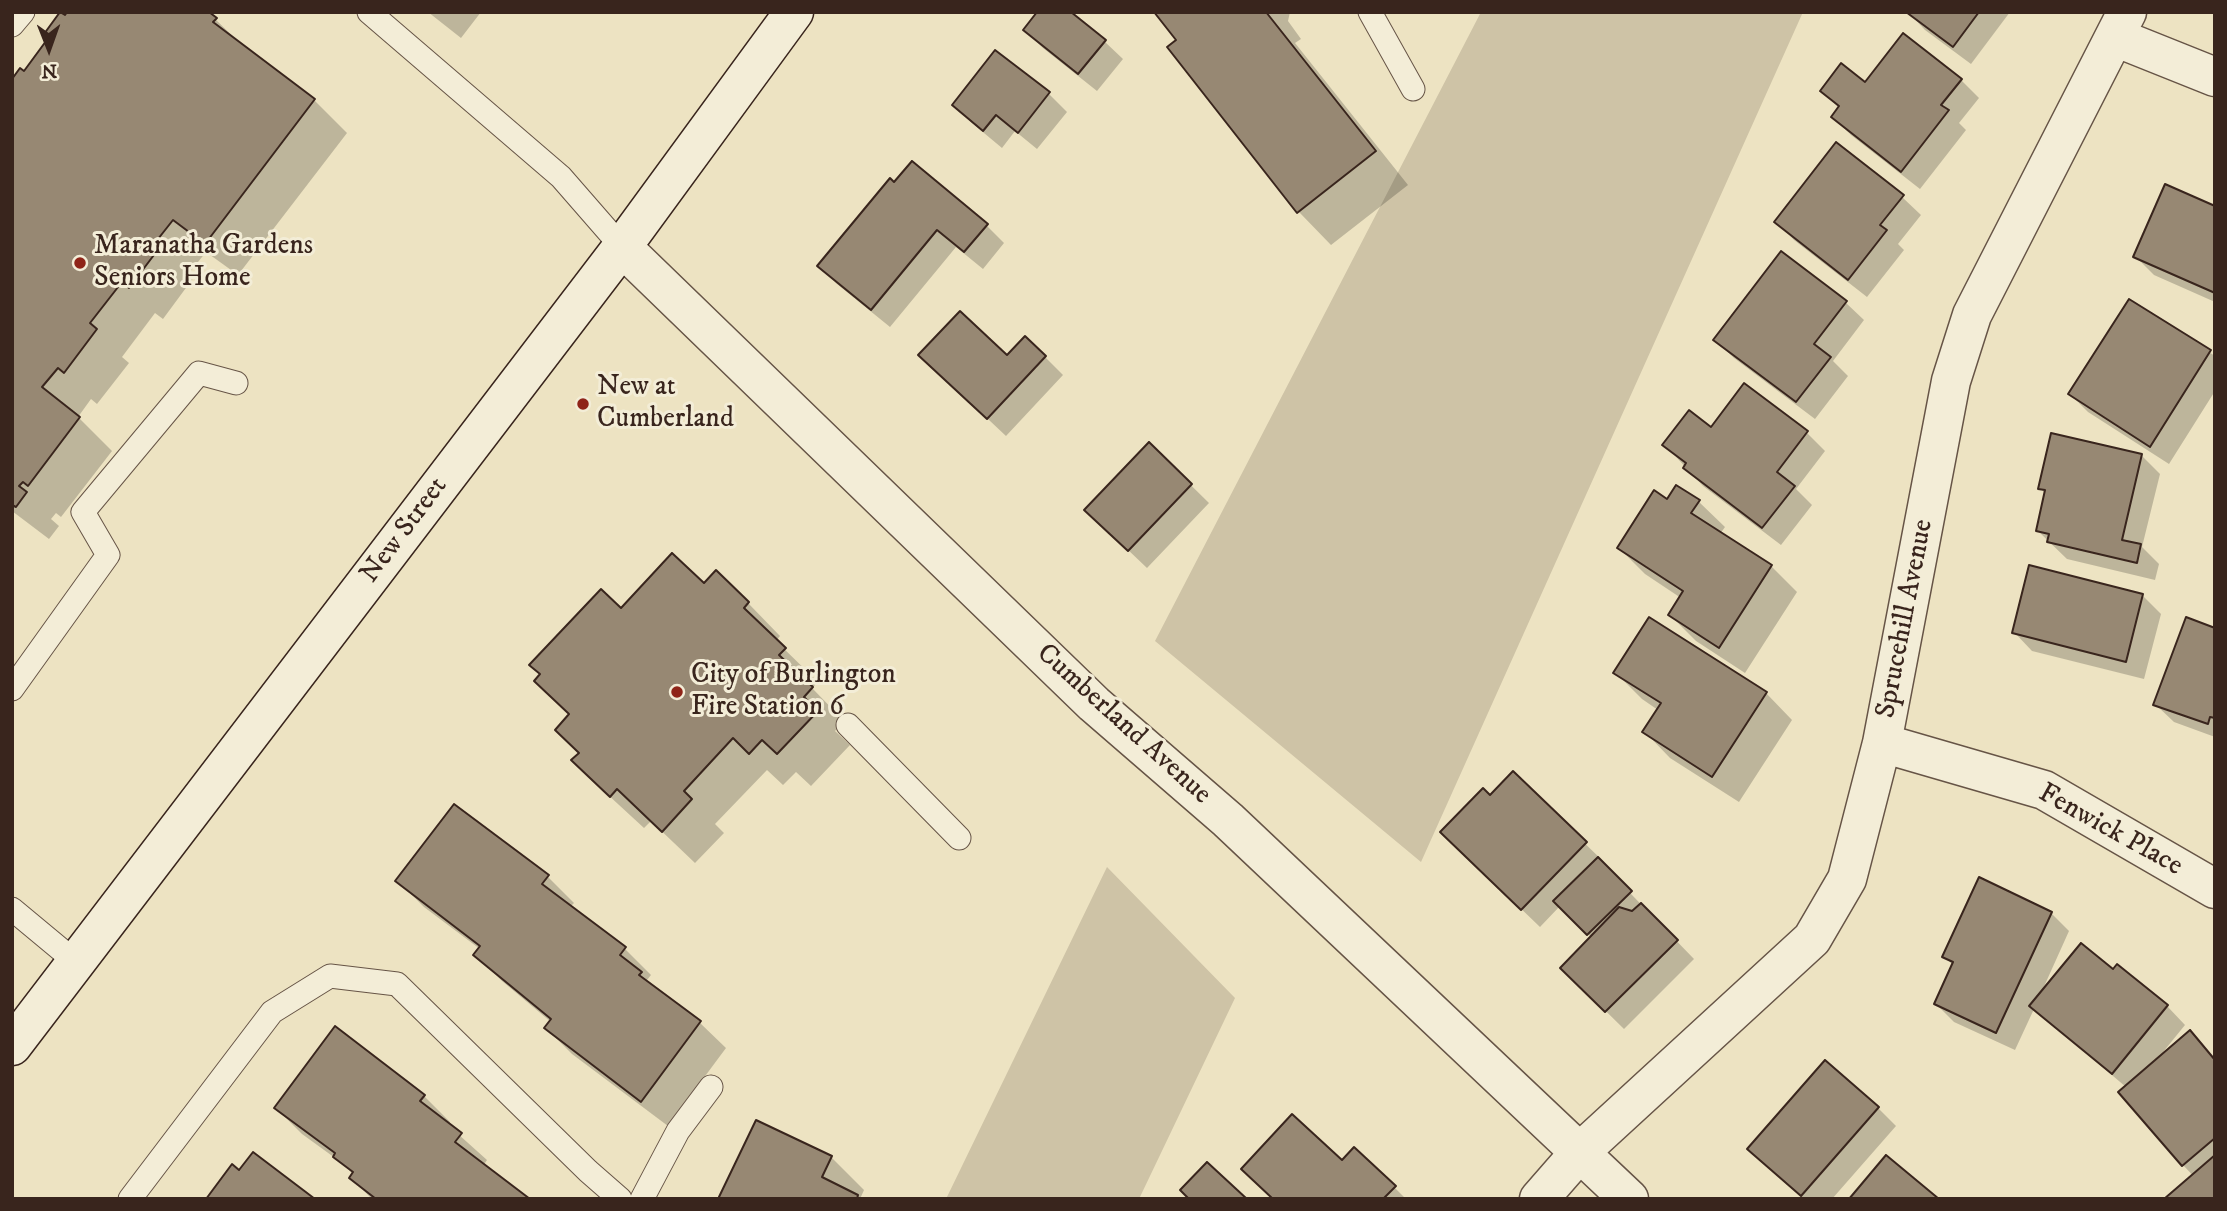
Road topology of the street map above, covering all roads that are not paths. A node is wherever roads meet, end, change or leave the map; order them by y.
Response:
1 (23, 12) edge
2 (369, 12) edge
3 (794, 12) edge
4 (1370, 12) edge
5 (12, 25) edge
6 (2121, 25) edge
7 (2215, 77) edge
8 (1413, 89) dead end
9 (622, 247) junction
10 (236, 383) dead end
11 (12, 689) edge
12 (848, 725) dead end
13 (1882, 743) junction
14 (960, 838) dead end
15 (2215, 889) edge
16 (12, 909) edge
17 (77, 963) junction
18 (12, 1046) edge
19 (711, 1087) dead end
20 (1580, 1152) junction
21 (130, 1199) edge
22 (620, 1199) edge
23 (642, 1199) edge
24 (1539, 1199) edge
25 (1629, 1199) edge

1 - 5 lane
2 - 9 lane
3 - 9 street, New Street
4 - 8 lane
6 - 7 street
6 - 13 street, Sprucehill Avenue
9 - 17 street, New Street
9 - 20 street, Cumberland Avenue
10 - 11 lane
12 - 14 lane
13 - 15 street, Fenwick Place
13 - 20 street, Sprucehill Avenue
16 - 17 lane
17 - 18 street, New Street
19 - 23 lane
20 - 24 street, Sprucehill Avenue
20 - 25 street, Cumberland Avenue
21 - 22 lane

